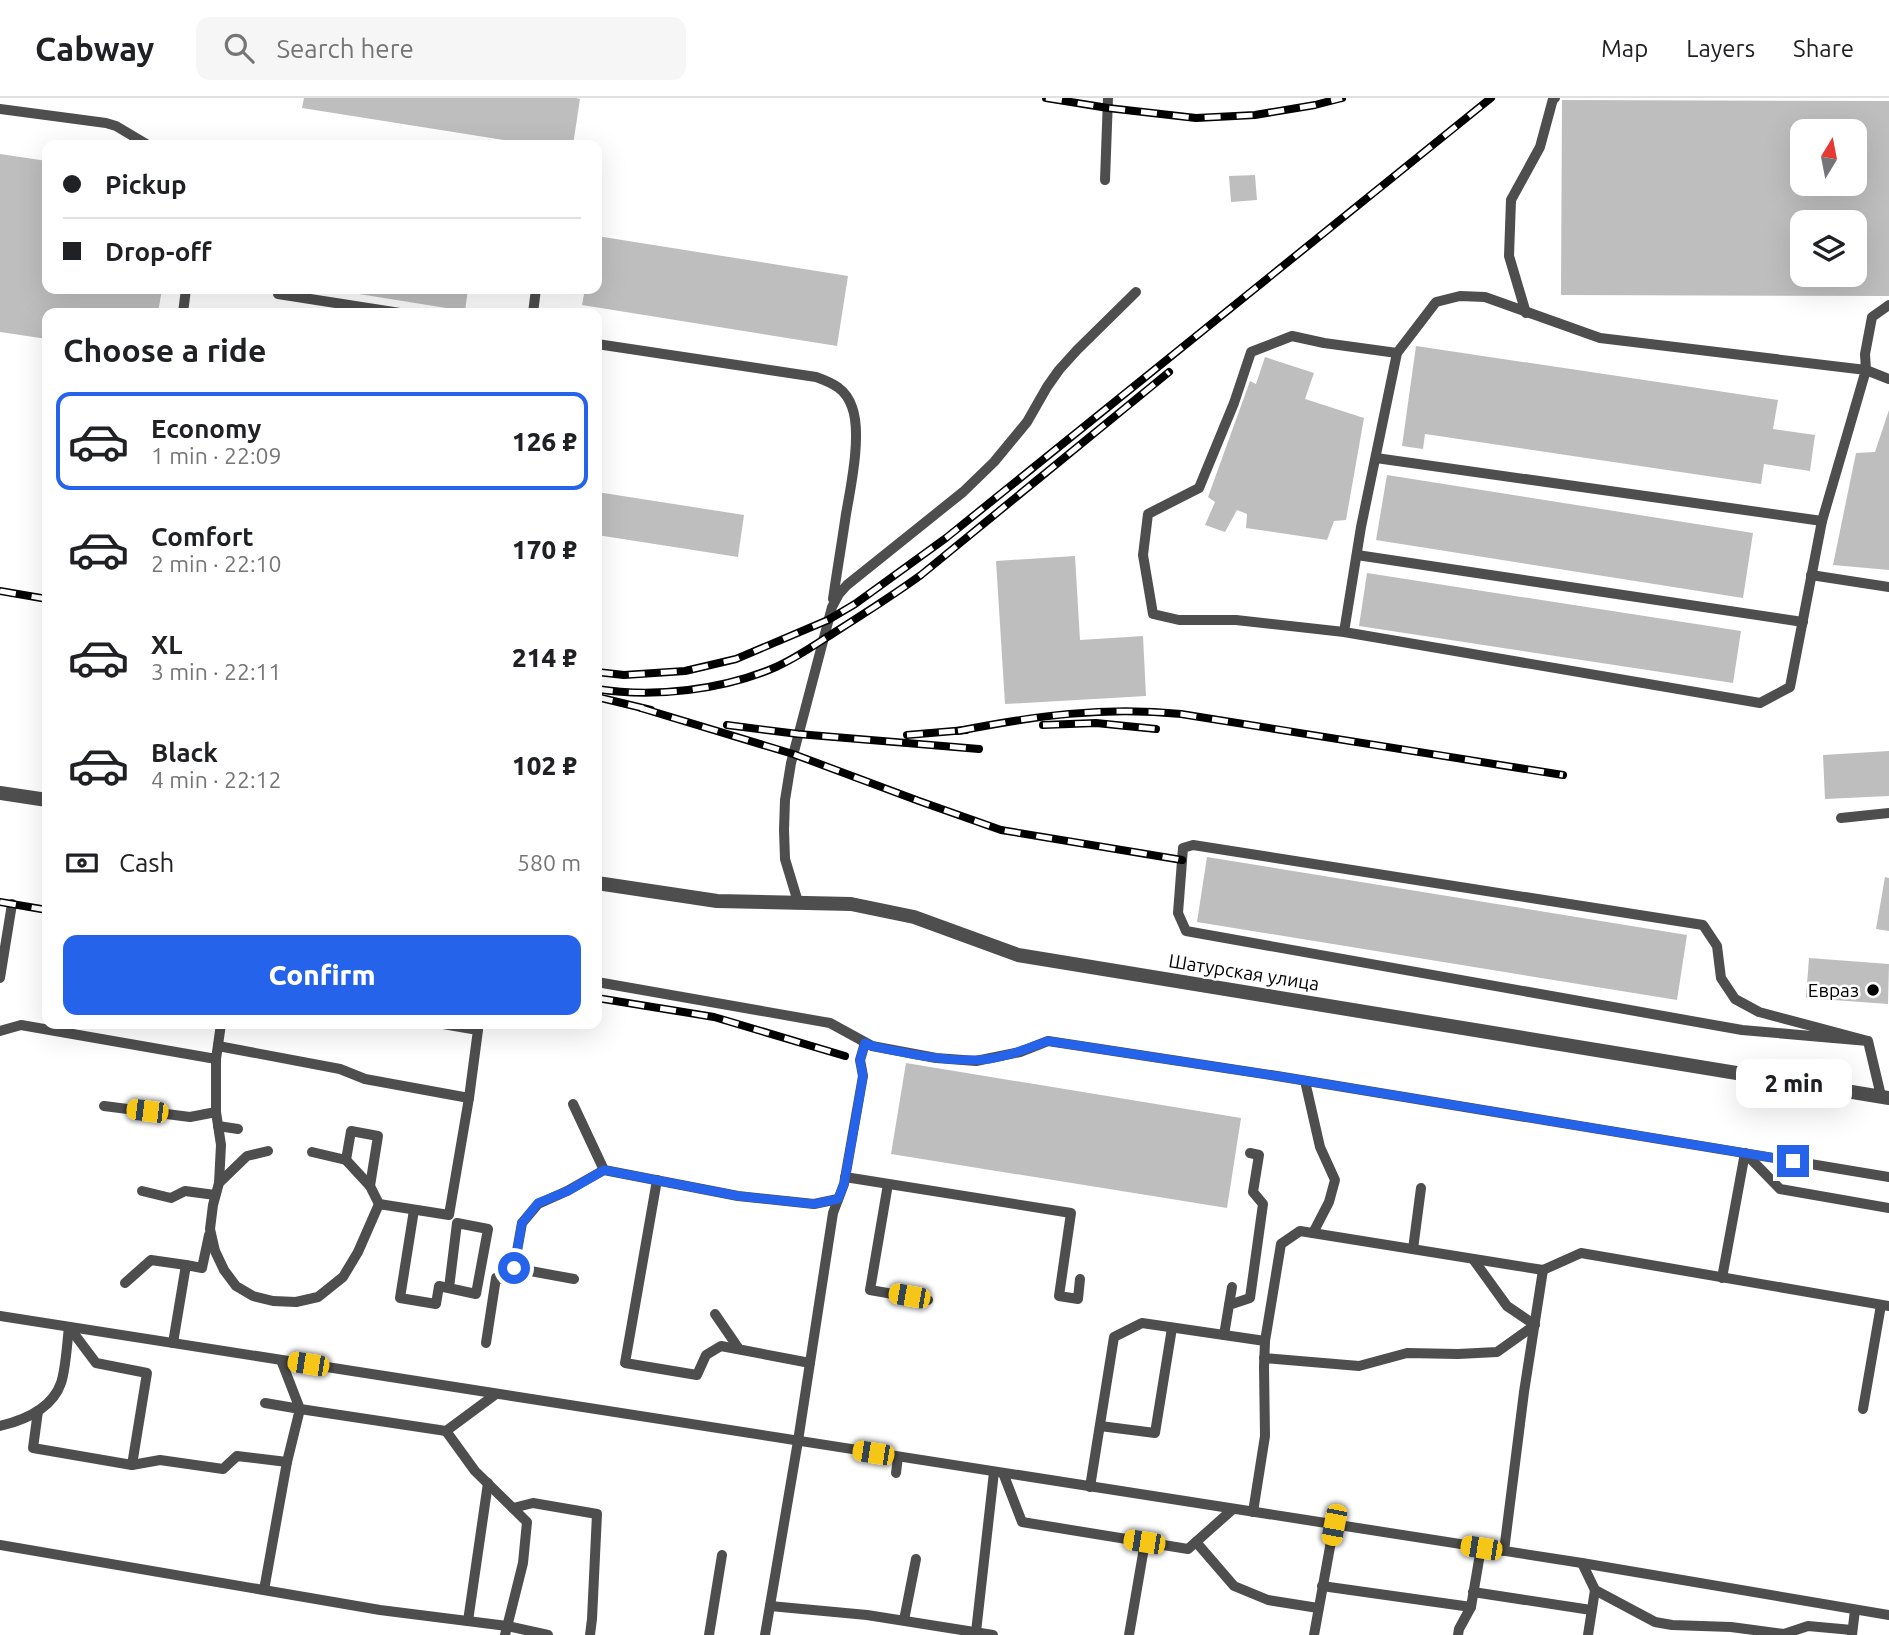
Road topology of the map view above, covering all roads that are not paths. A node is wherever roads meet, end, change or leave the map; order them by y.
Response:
1 (1108, 98) edge
2 (1555, 98) edge
3 (0, 109) edge
4 (140, 140) edge
5 (1105, 180) dead end
6 (1136, 292) dead end
7 (278, 294) dead end
8 (1889, 306) edge
9 (368, 308) edge
10 (1527, 313) junction
11 (602, 345) edge
12 (1397, 353) junction
13 (1866, 370) junction
14 (1889, 380) edge
15 (1376, 458) junction
16 (1822, 522) junction
17 (1357, 555) junction
18 (1811, 575) junction
19 (1889, 587) edge
20 (832, 607) junction
21 (1802, 622) junction
22 (1343, 632) junction
23 (0, 793) edge
24 (42, 799) edge
25 (1889, 813) edge
26 (1840, 818) dead end
27 (602, 884) edge
28 (798, 902) junction
29 (12, 904) dead end
30 (0, 978) edge
31 (602, 983) edge
32 (42, 1029) edge
33 (44, 1029) edge
34 (220, 1029) edge
35 (474, 1029) edge
36 (0, 1031) edge
37 (1868, 1041) junction
38 (865, 1043) junction
39 (218, 1046) junction
40 (216, 1059) junction
41 (1304, 1081) junction
42 (1885, 1097) edge
43 (468, 1098) junction
44 (573, 1104) dead end
45 (104, 1106) dead end
46 (216, 1112) junction
47 (218, 1126) junction
48 (237, 1129) dead end
49 (268, 1151) dead end
50 (312, 1152) dead end
51 (1250, 1153) dead end
52 (1745, 1153) junction
53 (346, 1160) junction
54 (604, 1170) junction
55 (845, 1177) junction
56 (1889, 1177) edge
57 (657, 1180) junction
58 (219, 1183) junction
59 (888, 1184) junction
60 (370, 1186) junction
61 (1421, 1188) dead end
62 (142, 1191) dead end
63 (215, 1195) junction
64 (838, 1199) junction
65 (379, 1204) junction
66 (1889, 1208) edge
67 (414, 1210) junction
68 (449, 1216) junction
69 (457, 1223) junction
70 (210, 1229) junction
71 (1313, 1233) junction
72 (1413, 1248) junction
73 (1473, 1259) junction
74 (186, 1265) junction
75 (514, 1268) junction
76 (1543, 1270) junction
77 (1722, 1278) junction
78 (574, 1279) dead end
79 (1080, 1279) dead end
80 (125, 1283) dead end
81 (1232, 1287) dead end
82 (449, 1288) dead end
83 (928, 1300) dead end
84 (1229, 1305) junction
85 (1885, 1306) edge
86 (715, 1314) dead end
87 (0, 1316) edge
88 (1535, 1325) junction
89 (69, 1327) junction
90 (1172, 1328) junction
91 (1224, 1335) junction
92 (1265, 1341) junction
93 (173, 1343) junction
94 (486, 1343) dead end
95 (739, 1349) junction
96 (1264, 1357) junction
97 (281, 1360) junction
98 (810, 1363) junction
99 (496, 1394) junction
100 (265, 1403) dead end
101 (300, 1409) junction
102 (1863, 1409) dead end
103 (38, 1411) junction
104 (0, 1426) edge
105 (1100, 1426) junction
106 (446, 1431) junction
107 (798, 1441) junction
108 (898, 1457) junction
109 (287, 1462) junction
110 (132, 1465) junction
111 (896, 1472) dead end
112 (999, 1472) junction
113 (488, 1483) junction
114 (1090, 1487) junction
115 (513, 1508) junction
116 (1233, 1509) junction
117 (1253, 1512) junction
118 (1334, 1525) junction
119 (1144, 1542) junction
120 (1196, 1542) junction
121 (0, 1545) edge
122 (1481, 1548) junction
123 (1504, 1551) junction
124 (722, 1555) dead end
125 (916, 1559) dead end
126 (1582, 1563) junction
127 (1322, 1586) junction
128 (264, 1590) junction
129 (1595, 1590) junction
130 (1473, 1592) junction
131 (770, 1606) junction
132 (1471, 1607) junction
133 (1318, 1608) junction
134 (1856, 1610) junction
135 (1591, 1611) junction
136 (1889, 1615) edge
137 (904, 1620) junction
138 (468, 1621) junction
139 (506, 1630) edge
140 (1672, 1630) edge
141 (976, 1632) junction
142 (1852, 1633) edge
143 (548, 1635) edge
144 (590, 1635) edge
145 (709, 1635) edge
146 (765, 1635) edge
147 (993, 1635) edge
148 (1129, 1635) edge
149 (1314, 1635) edge
150 (1458, 1635) edge
151 (1588, 1635) edge

1 - 5 lane
2 - 10 lane
3 - 4 lane
6 - 20 lane
7 - 9 lane
8 - 13 lane
10 - 12 lane
10 - 13 lane
11 - 20 lane
12 - 15 lane
12 - 22 lane
13 - 14 lane
13 - 16 lane
15 - 16 lane
15 - 17 lane
16 - 18 lane
17 - 21 lane
17 - 22 lane
18 - 19 lane
18 - 21 lane
20 - 28 lane
21 - 22 lane
23 - 24 street
25 - 26 lane
27 - 28 street, Шатурская улица
28 - 42 street, Шатурская улица
29 - 30 lane
31 - 38 lane
32 - 36 lane
33 - 40 lane
34 - 39 lane
35 - 43 lane
37 - 37 lane
37 - 42 lane
38 - 41 lane
38 - 55 lane
39 - 40 lane
39 - 43 lane
40 - 46 lane
41 - 52 lane
41 - 71 lane
43 - 68 lane
44 - 54 lane
45 - 46 lane
46 - 47 lane
47 - 48 lane
47 - 58 lane
49 - 58 lane
50 - 53 lane
51 - 84 lane
52 - 56 lane
52 - 66 lane
52 - 77 lane
53 - 60 lane
53 - 60 lane
54 - 57 lane
54 - 75 lane
55 - 59 lane
55 - 64 lane
57 - 64 lane
57 - 95 lane
58 - 63 lane
59 - 79 lane
59 - 83 lane
60 - 65 lane
61 - 72 lane
62 - 63 lane
63 - 70 lane
64 - 98 lane
65 - 67 lane
65 - 70 lane
67 - 68 lane
67 - 69 lane
68 - 69 lane
69 - 82 lane
70 - 74 lane
71 - 72 lane
71 - 92 lane
72 - 73 lane
73 - 76 lane
73 - 88 lane
74 - 80 lane
74 - 93 lane
75 - 78 lane
75 - 94 lane
76 - 77 lane
76 - 88 lane
77 - 85 lane
81 - 84 lane
84 - 91 lane
85 - 102 lane
86 - 95 lane
87 - 89 lane
88 - 96 lane
88 - 123 lane
89 - 93 lane
89 - 103 lane
89 - 110 lane
90 - 91 lane
90 - 105 lane
90 - 105 lane
91 - 92 lane
92 - 96 lane
93 - 97 lane
95 - 98 lane
96 - 117 lane
97 - 99 lane
97 - 101 lane
98 - 107 lane
99 - 106 lane
99 - 107 lane
100 - 101 lane
101 - 106 lane
101 - 109 lane
103 - 104 lane
103 - 110 lane
105 - 114 lane
106 - 113 lane
107 - 108 lane
107 - 131 lane
108 - 111 lane
108 - 112 lane
109 - 110 lane
109 - 128 lane
112 - 114 lane
112 - 119 lane
112 - 141 lane
113 - 115 lane
113 - 138 lane
114 - 116 lane
115 - 139 lane
115 - 144 lane
116 - 117 lane
116 - 120 lane
117 - 118 lane
118 - 122 lane
118 - 127 lane
119 - 120 lane
119 - 148 lane
120 - 133 lane
121 - 128 lane
122 - 123 lane
122 - 130 lane
123 - 126 lane
124 - 145 lane
125 - 137 lane
126 - 129 lane
126 - 134 lane
127 - 132 lane
127 - 133 lane
128 - 138 lane
129 - 135 lane
129 - 140 lane
130 - 132 lane
130 - 135 lane
131 - 137 lane
131 - 146 lane
132 - 150 lane
133 - 149 lane
134 - 136 lane
134 - 142 lane
135 - 151 lane
137 - 141 lane
138 - 139 lane
139 - 143 lane
140 - 142 lane
141 - 147 lane

